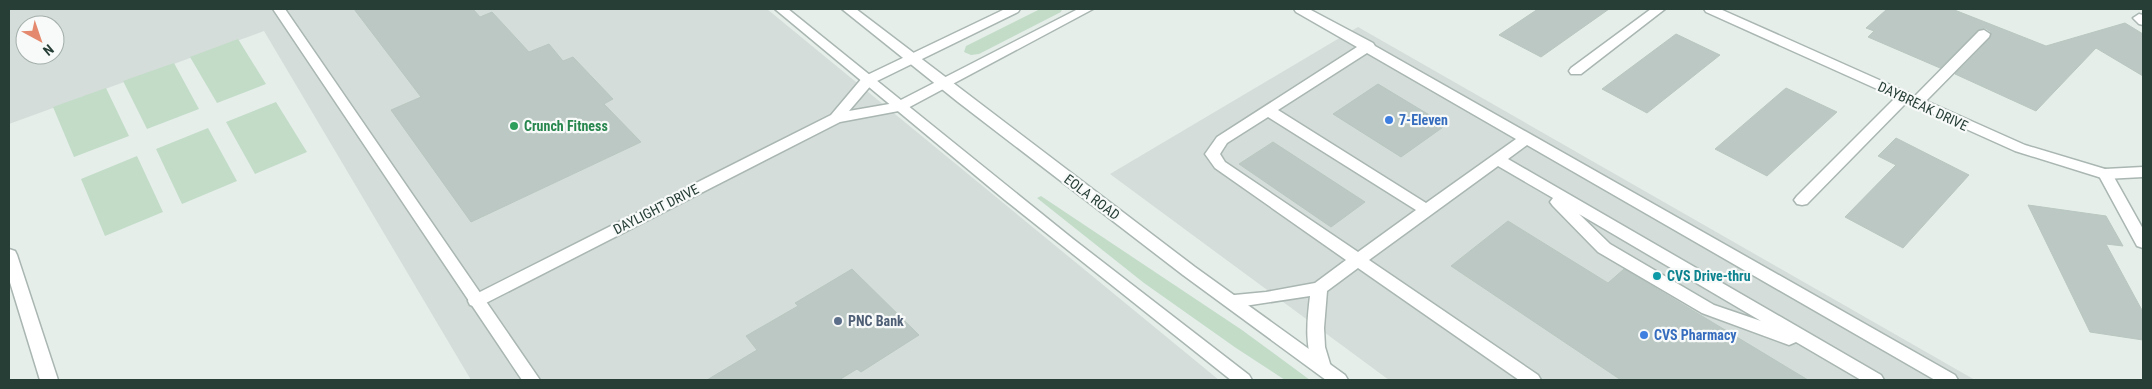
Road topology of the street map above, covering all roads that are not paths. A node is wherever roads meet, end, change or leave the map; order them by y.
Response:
1 (279, 9) edge
2 (780, 9) edge
3 (848, 9) edge
4 (1014, 9) edge
5 (1087, 9) edge
6 (1300, 9) edge
7 (1659, 9) edge
8 (1710, 9) edge
9 (1984, 34) dead end
10 (1368, 46) junction
11 (911, 58) junction
12 (1576, 71) dead end
13 (868, 80) junction
14 (944, 84) junction
15 (1910, 100) junction
16 (899, 107) junction
17 (1268, 110) junction
18 (836, 118) junction
19 (1527, 138) junction
20 (1499, 160) junction
21 (2143, 172) edge
22 (2105, 174) junction
23 (1542, 186) junction
24 (1802, 200) dead end
25 (1428, 211) junction
26 (2143, 242) edge
27 (9, 255) edge
28 (1358, 260) junction
29 (1319, 288) junction
30 (1230, 300) junction
31 (476, 301) junction
32 (1823, 350) junction
33 (1322, 367) junction
34 (1937, 377) edge
35 (49, 380) edge
36 (531, 380) edge
37 (1243, 380) edge
38 (1340, 380) edge
39 (1532, 380) edge
40 (1876, 380) edge

1 - 31 street
2 - 13 street
3 - 11 street, EOLA ROAD
4 - 11 street, DAYLIGHT DRIVE
5 - 14 street, DAYLIGHT DRIVE
6 - 10 street
7 - 12 street
8 - 15 street, DAYBREAK DRIVE
9 - 15 street
10 - 17 street
10 - 19 street
11 - 13 street, DAYLIGHT DRIVE
11 - 14 street, EOLA ROAD
13 - 16 street
13 - 18 street, DAYLIGHT DRIVE
14 - 16 street, DAYLIGHT DRIVE
14 - 30 street, EOLA ROAD
15 - 22 street, DAYBREAK DRIVE
15 - 24 street
16 - 18 street, DAYLIGHT DRIVE
16 - 37 street
17 - 25 street
17 - 28 street
18 - 31 street, DAYLIGHT DRIVE
19 - 20 street
19 - 34 street
20 - 23 street
20 - 25 street
21 - 22 street, DAYBREAK DRIVE
22 - 26 street
23 - 32 street
23 - 32 street
25 - 28 street
27 - 35 street
28 - 29 street
28 - 39 street
29 - 30 street
29 - 33 street
30 - 33 street, EOLA ROAD
31 - 36 street
32 - 40 street
33 - 38 street, EOLA ROAD

